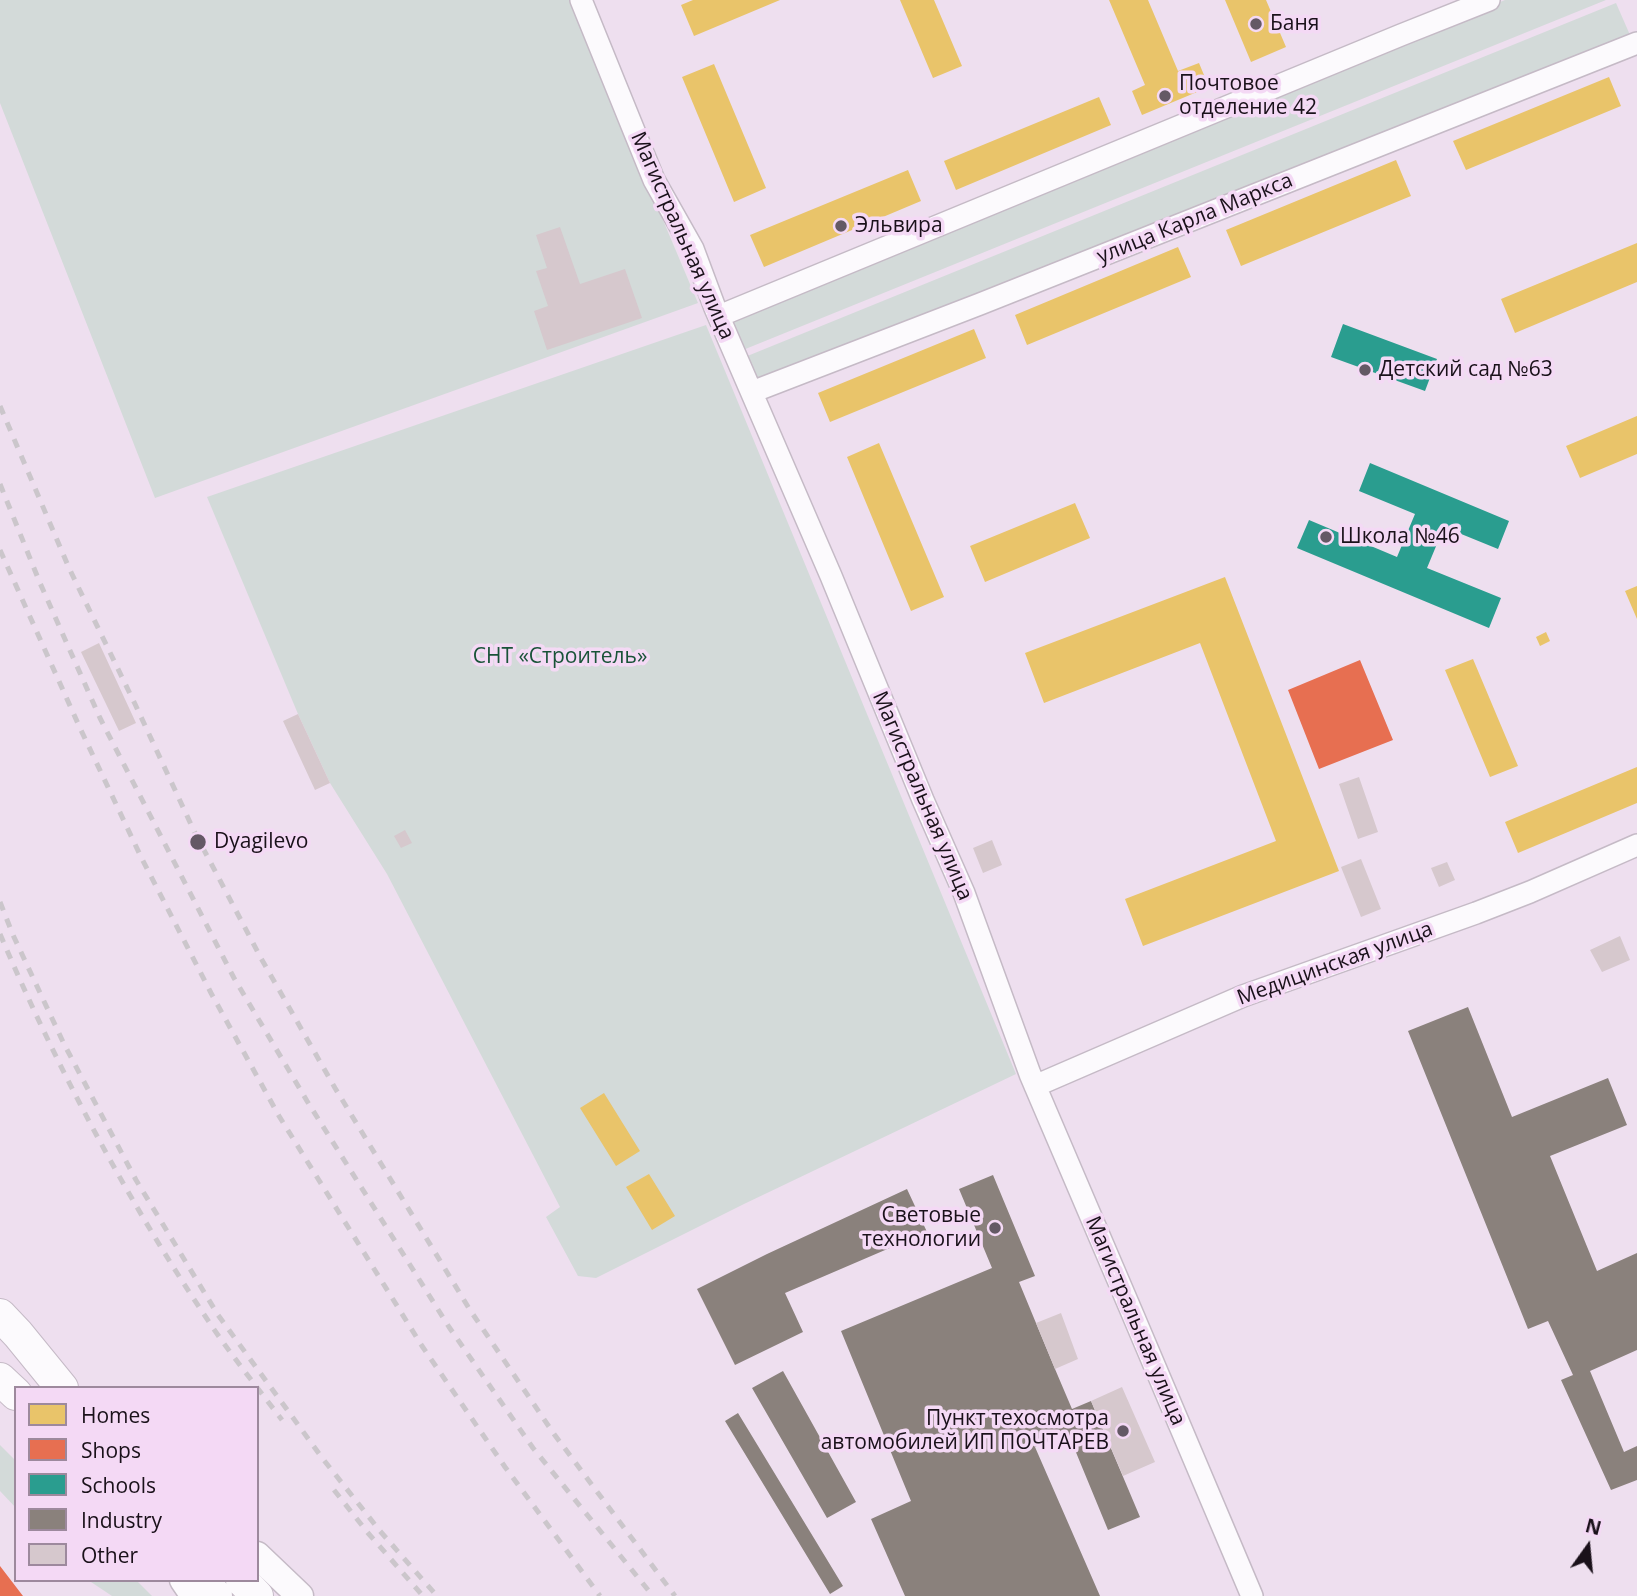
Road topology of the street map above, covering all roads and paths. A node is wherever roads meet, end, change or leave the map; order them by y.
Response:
1 (581, 0) edge
2 (1489, 0) edge
3 (1637, 43) edge
4 (719, 316) junction
5 (752, 392) junction
6 (1637, 845) edge
7 (1035, 1086) junction
8 (9, 1325) edge
9 (0, 1379) edge
10 (60, 1386) edge
11 (77, 1386) edge
12 (14, 1392) edge
13 (259, 1557) edge
14 (203, 1582) edge
15 (244, 1582) edge
16 (216, 1596) edge
17 (257, 1596) edge
18 (300, 1596) edge
19 (1252, 1596) edge

1 - 4 street, Магистральная улица
2 - 4 street
3 - 5 street, улица Карла Маркса
4 - 5 street, Магистральная улица
5 - 7 street, Магистральная улица
6 - 7 street, Медицинская улица
7 - 19 street, Магистральная улица
8 - 10 highway
8 - 11 main road
9 - 12 highway
13 - 18 main road
14 - 16 highway
15 - 17 highway

